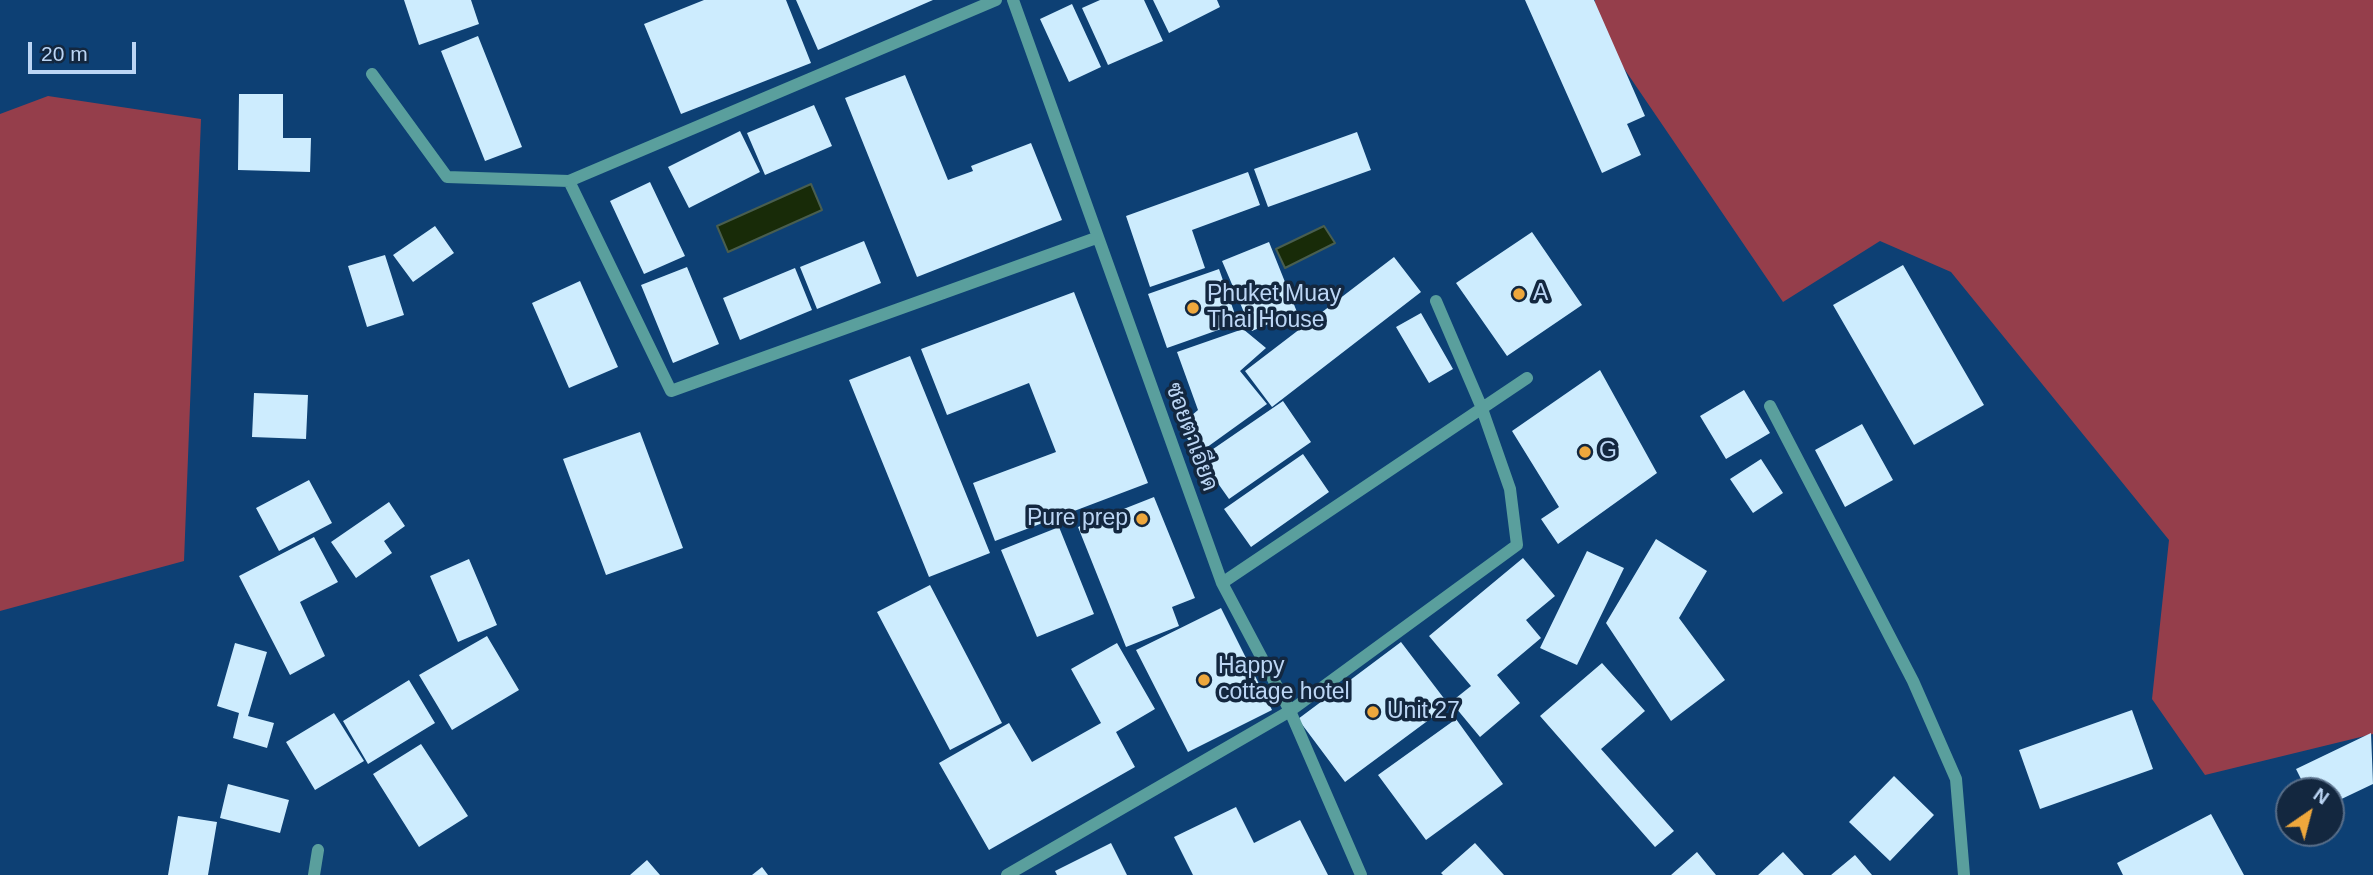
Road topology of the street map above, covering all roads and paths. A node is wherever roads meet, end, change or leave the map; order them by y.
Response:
1 (996, 0) edge
2 (1013, 0) edge
3 (372, 74) dead end
4 (569, 180) junction
5 (1096, 238) junction
6 (1436, 301) dead end
7 (1527, 378) dead end
8 (1481, 406) junction
9 (1770, 406) dead end
10 (1222, 583) junction
11 (1290, 711) junction
12 (318, 850) dead end
13 (313, 875) edge
14 (1007, 875) edge
15 (1361, 875) edge
16 (1964, 875) edge

1 - 4 street
2 - 5 street, ซอยตาเอียด
3 - 4 street
4 - 5 street
5 - 10 street, ซอยตาเอียด
6 - 8 street
7 - 8 street
8 - 10 street
8 - 11 street
9 - 16 street
10 - 11 street, ซอยตาเอียด
11 - 14 street
11 - 15 street, ซอยตาเอียด
12 - 13 street

